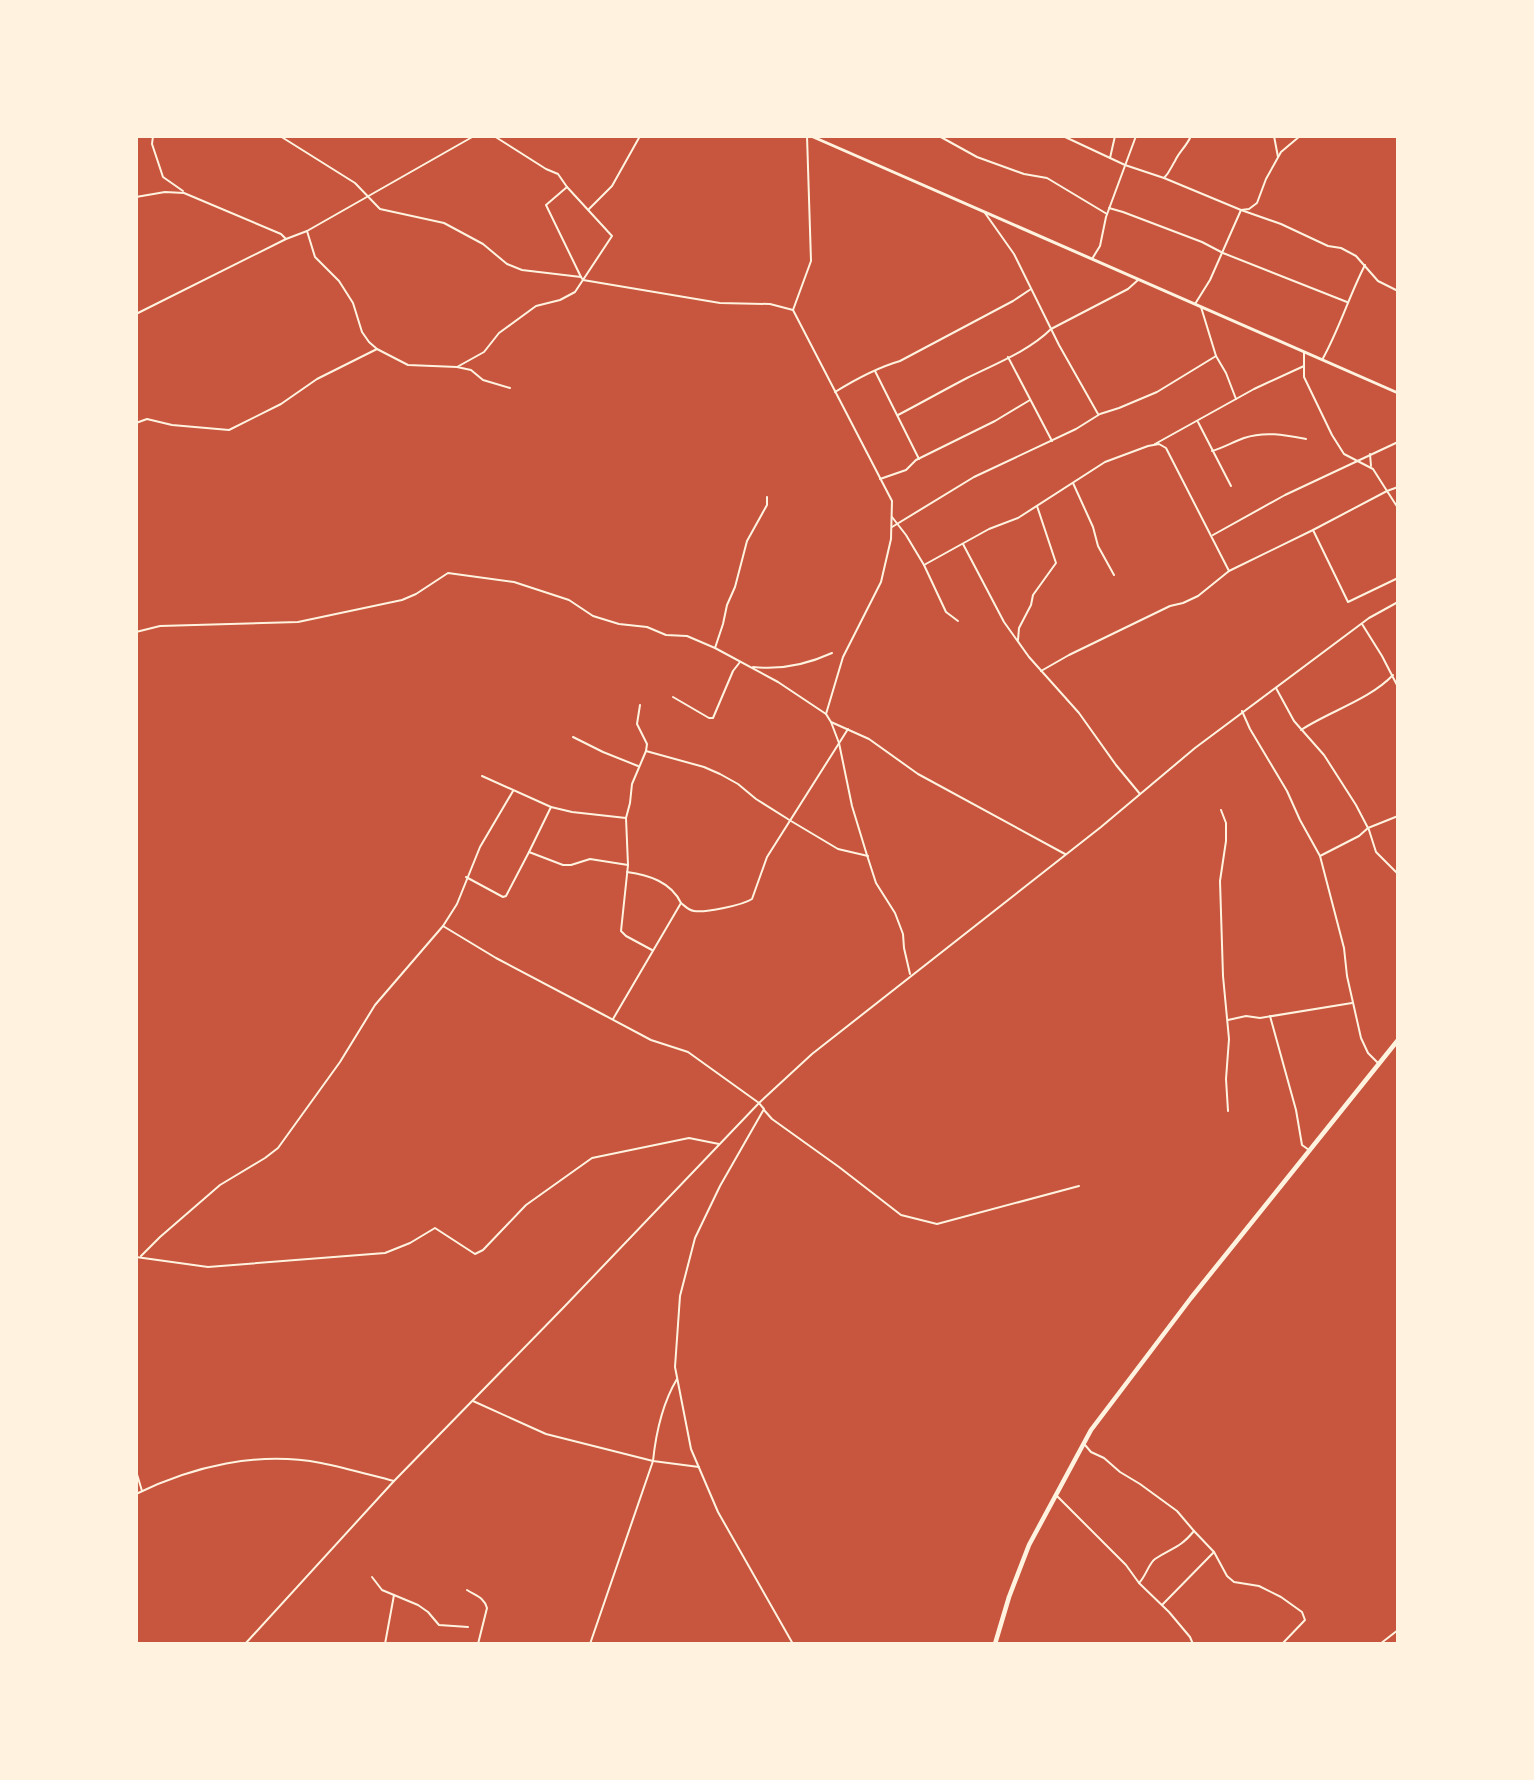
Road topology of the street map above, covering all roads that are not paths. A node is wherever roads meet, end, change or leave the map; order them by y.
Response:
1 (153, 136) edge
2 (279, 136) edge
3 (474, 136) edge
4 (494, 136) edge
5 (640, 136) edge
6 (809, 136) edge
7 (830, 136) edge
8 (939, 136) edge
9 (1063, 136) edge
10 (1115, 136) edge
11 (1136, 136) edge
12 (1191, 136) edge
13 (1274, 136) edge
14 (1300, 136) edge
15 (825, 143) junction
16 (1110, 158) junction
17 (1278, 158) junction
18 (1125, 165) junction
19 (1164, 178) junction
20 (567, 187) junction
21 (184, 192) junction
22 (368, 196) junction
23 (136, 197) edge
24 (1109, 208) junction
25 (589, 209) junction
26 (1241, 210) junction
27 (985, 213) junction
28 (1107, 214) junction
29 (307, 231) junction
30 (286, 239) junction
31 (1223, 253) junction
32 (1092, 259) junction
33 (1365, 265) junction
34 (582, 279) junction
35 (1138, 280) junction
36 (1031, 289) junction
37 (1398, 291) edge
38 (1347, 302) junction
39 (1194, 304) junction
40 (1201, 307) junction
41 (793, 309) junction
42 (136, 314) edge
43 (1051, 329) junction
44 (377, 349) junction
45 (1304, 352) junction
46 (1216, 356) junction
47 (1008, 357) junction
48 (1322, 360) junction
49 (1304, 366) junction
50 (456, 367) junction
51 (875, 371) junction
52 (510, 388) dead end
53 (835, 393) junction
54 (1398, 393) edge
55 (1236, 399) junction
56 (1030, 400) junction
57 (898, 415) junction
58 (1098, 415) junction
59 (1198, 422) junction
60 (136, 423) edge
61 (1306, 439) dead end
62 (1052, 441) junction
63 (1398, 442) edge
64 (1154, 445) junction
65 (1212, 451) junction
66 (1370, 454) junction
67 (919, 459) junction
68 (1355, 461) junction
69 (1371, 468) junction
70 (880, 479) junction
71 (1073, 483) junction
72 (1230, 486) dead end
73 (1398, 487) edge
74 (1387, 491) junction
75 (767, 497) dead end
76 (1037, 506) junction
77 (1398, 508) edge
78 (892, 517) junction
79 (897, 524) junction
80 (892, 526) junction
81 (1313, 530) junction
82 (1212, 536) junction
83 (963, 544) junction
84 (924, 565) junction
85 (1229, 571) junction
86 (1114, 575) dead end
87 (1398, 578) edge
88 (1398, 602) edge
89 (958, 621) dead end
90 (1362, 623) junction
91 (136, 632) edge
92 (1017, 641) junction
93 (715, 648) junction
94 (832, 653) dead end
95 (740, 662) junction
96 (750, 667) junction
97 (1041, 671) junction
98 (1393, 675) junction
99 (1275, 687) junction
100 (1398, 687) edge
101 (673, 697) dead end
102 (640, 705) dead end
103 (1242, 711) junction
104 (826, 714) junction
105 (831, 722) junction
106 (848, 729) junction
107 (1301, 730) junction
108 (573, 737) dead end
109 (839, 743) junction
110 (646, 751) junction
111 (638, 766) junction
112 (482, 776) dead end
113 (513, 791) junction
114 (1140, 794) junction
115 (551, 807) junction
116 (1221, 810) dead end
117 (1398, 816) edge
118 (626, 818) junction
119 (791, 821) junction
120 (1368, 828) junction
121 (529, 852) junction
122 (1066, 855) junction
123 (868, 856) junction
124 (1320, 856) junction
125 (628, 865) junction
126 (627, 872) junction
127 (1398, 874) edge
128 (466, 877) junction
129 (681, 903) junction
130 (443, 926) junction
131 (652, 950) junction
132 (910, 975) junction
133 (1353, 1003) junction
134 (1270, 1016) junction
135 (613, 1019) junction
136 (1228, 1020) junction
137 (1398, 1040) edge
138 (1378, 1063) junction
139 (759, 1103) junction
140 (764, 1109) junction
141 (1228, 1111) dead end
142 (719, 1144) junction
143 (1309, 1150) junction
144 (1079, 1186) dead end
145 (139, 1257) edge
146 (677, 1379) junction
147 (472, 1401) junction
148 (1083, 1444) junction
149 (653, 1461) junction
150 (699, 1467) junction
151 (136, 1471) edge
152 (394, 1481) junction
153 (142, 1491) junction
154 (136, 1494) edge
155 (1055, 1494) junction
156 (1194, 1532) junction
157 (1214, 1552) junction
158 (372, 1577) dead end
159 (1139, 1583) junction
160 (467, 1590) dead end
161 (394, 1595) junction
162 (1162, 1605) junction
163 (468, 1627) dead end
164 (1398, 1630) edge
165 (245, 1644) edge
166 (386, 1644) edge
167 (478, 1644) edge
168 (590, 1644) edge
169 (793, 1644) edge
170 (994, 1644) edge
171 (1193, 1644) edge
172 (1282, 1644) edge
173 (1380, 1644) edge

1 - 21 street
2 - 22 street
3 - 22 street
4 - 20 street
5 - 25 street
6 - 15 street
6 - 41 street
7 - 15 street
8 - 28 street
9 - 16 street
10 - 16 street
11 - 18 street
12 - 19 street
13 - 17 street
14 - 17 street
15 - 27 street
16 - 18 street
17 - 26 street
18 - 19 street
18 - 24 street
19 - 26 street
20 - 25 street
20 - 34 street
21 - 23 street
21 - 30 street
22 - 29 street
22 - 34 street
24 - 28 street
24 - 31 street
25 - 34 street
26 - 31 street
26 - 33 street
27 - 32 street
27 - 36 street
28 - 32 street
29 - 30 street
29 - 44 street
30 - 42 street
31 - 38 street
31 - 39 street
32 - 35 street
33 - 37 street
33 - 38 street
34 - 41 street
34 - 50 street
35 - 39 street
35 - 43 street
36 - 43 street
36 - 51 street
38 - 48 street
39 - 40 street
40 - 45 street
40 - 46 street
41 - 53 street
43 - 47 street
43 - 58 street
44 - 50 street
44 - 60 street
45 - 48 street
45 - 49 street
46 - 55 street
46 - 58 street
47 - 56 street
47 - 57 street
48 - 54 street
49 - 55 street
49 - 68 street
50 - 52 street
51 - 53 street
51 - 57 street
53 - 70 street
55 - 59 street
56 - 62 street
56 - 67 street
57 - 67 street
58 - 62 street
59 - 64 street
59 - 65 street
61 - 65 street
62 - 79 street
63 - 66 street
64 - 71 street
64 - 82 street
65 - 72 street
66 - 68 street
66 - 69 street
67 - 70 street
68 - 69 street
68 - 82 street
69 - 74 street
70 - 78 street
71 - 76 street
71 - 86 street
73 - 74 street
74 - 77 street
74 - 81 street
75 - 93 street
76 - 83 street
76 - 92 street
78 - 79 street
78 - 80 street
79 - 80 street
79 - 84 street
80 - 104 street
81 - 85 street
81 - 87 street
82 - 85 street
83 - 84 street
83 - 92 street
84 - 89 street
85 - 97 street
88 - 90 street
90 - 98 street
90 - 99 street
91 - 93 street
92 - 97 street
93 - 95 street
94 - 96 street
95 - 96 street
95 - 101 street
96 - 104 street
97 - 114 street
98 - 100 street
98 - 107 street
99 - 103 street
99 - 107 street
102 - 110 street
103 - 114 street
103 - 124 street
104 - 105 street
105 - 106 street
105 - 109 street
106 - 109 street
106 - 122 street
107 - 120 street
108 - 111 street
109 - 119 street
109 - 123 street
110 - 111 street
110 - 119 street
111 - 118 street
112 - 113 street
113 - 115 street
113 - 128 street
114 - 122 street
115 - 118 street
115 - 121 street
116 - 136 street
117 - 120 street
118 - 125 street
119 - 123 street
119 - 129 street
120 - 124 street
120 - 127 street
121 - 125 street
121 - 128 street
122 - 132 street
123 - 132 street
124 - 133 street
125 - 126 street
126 - 129 street
126 - 131 street
128 - 130 street
129 - 131 street
130 - 135 street
130 - 145 street
131 - 135 street
132 - 139 street
133 - 134 street
133 - 138 street
134 - 136 street
134 - 143 street
135 - 139 street
136 - 141 street
137 - 138 highway
138 - 143 highway
139 - 140 street
139 - 142 street
140 - 144 street
140 - 146 street
142 - 145 street
142 - 147 street
143 - 148 highway
146 - 149 street
146 - 150 street
147 - 149 street
147 - 152 street
148 - 155 highway
148 - 156 street
149 - 150 street
149 - 168 street
150 - 169 street
151 - 153 street
152 - 153 street
152 - 165 street
153 - 154 street
155 - 159 street
155 - 170 highway
156 - 157 street
156 - 159 street
157 - 162 street
157 - 172 street
158 - 161 street
159 - 162 street
160 - 167 street
161 - 163 street
161 - 166 street
162 - 171 street
164 - 173 street

